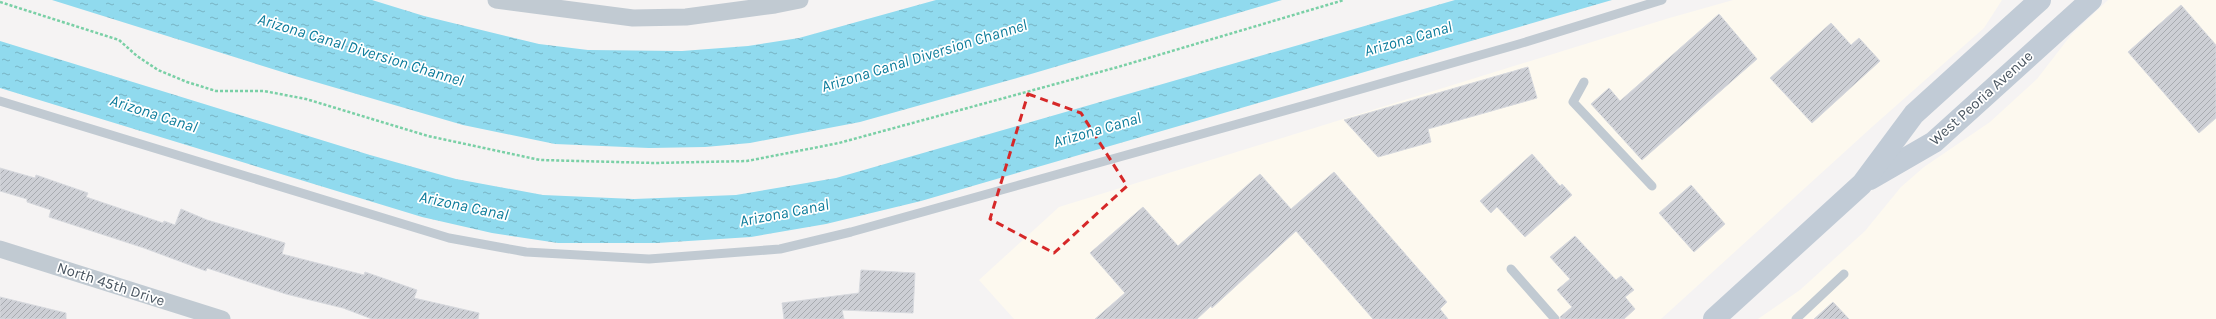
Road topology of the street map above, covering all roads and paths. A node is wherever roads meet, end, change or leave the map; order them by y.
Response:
1 (496, 0) edge
2 (800, 0) edge
3 (1344, 0) edge
4 (1662, 0) edge
5 (2040, 0) edge
6 (2091, 0) edge
7 (0, 2) edge
8 (1584, 82) dead end
9 (0, 101) edge
10 (1862, 184) junction
11 (1652, 186) dead end
12 (0, 249) edge
13 (1511, 269) dead end
14 (1844, 274) dead end
15 (214, 318) edge
16 (1555, 319) edge
17 (1714, 319) edge
18 (1796, 319) edge

1 - 2 street
3 - 7 path
4 - 9 lane
5 - 10 main road, West Peoria Avenue
6 - 10 main road, West Peoria Avenue
8 - 11 lane
10 - 17 main road, West Peoria Avenue
12 - 15 street, North 45th Drive
13 - 16 lane
14 - 18 lane

